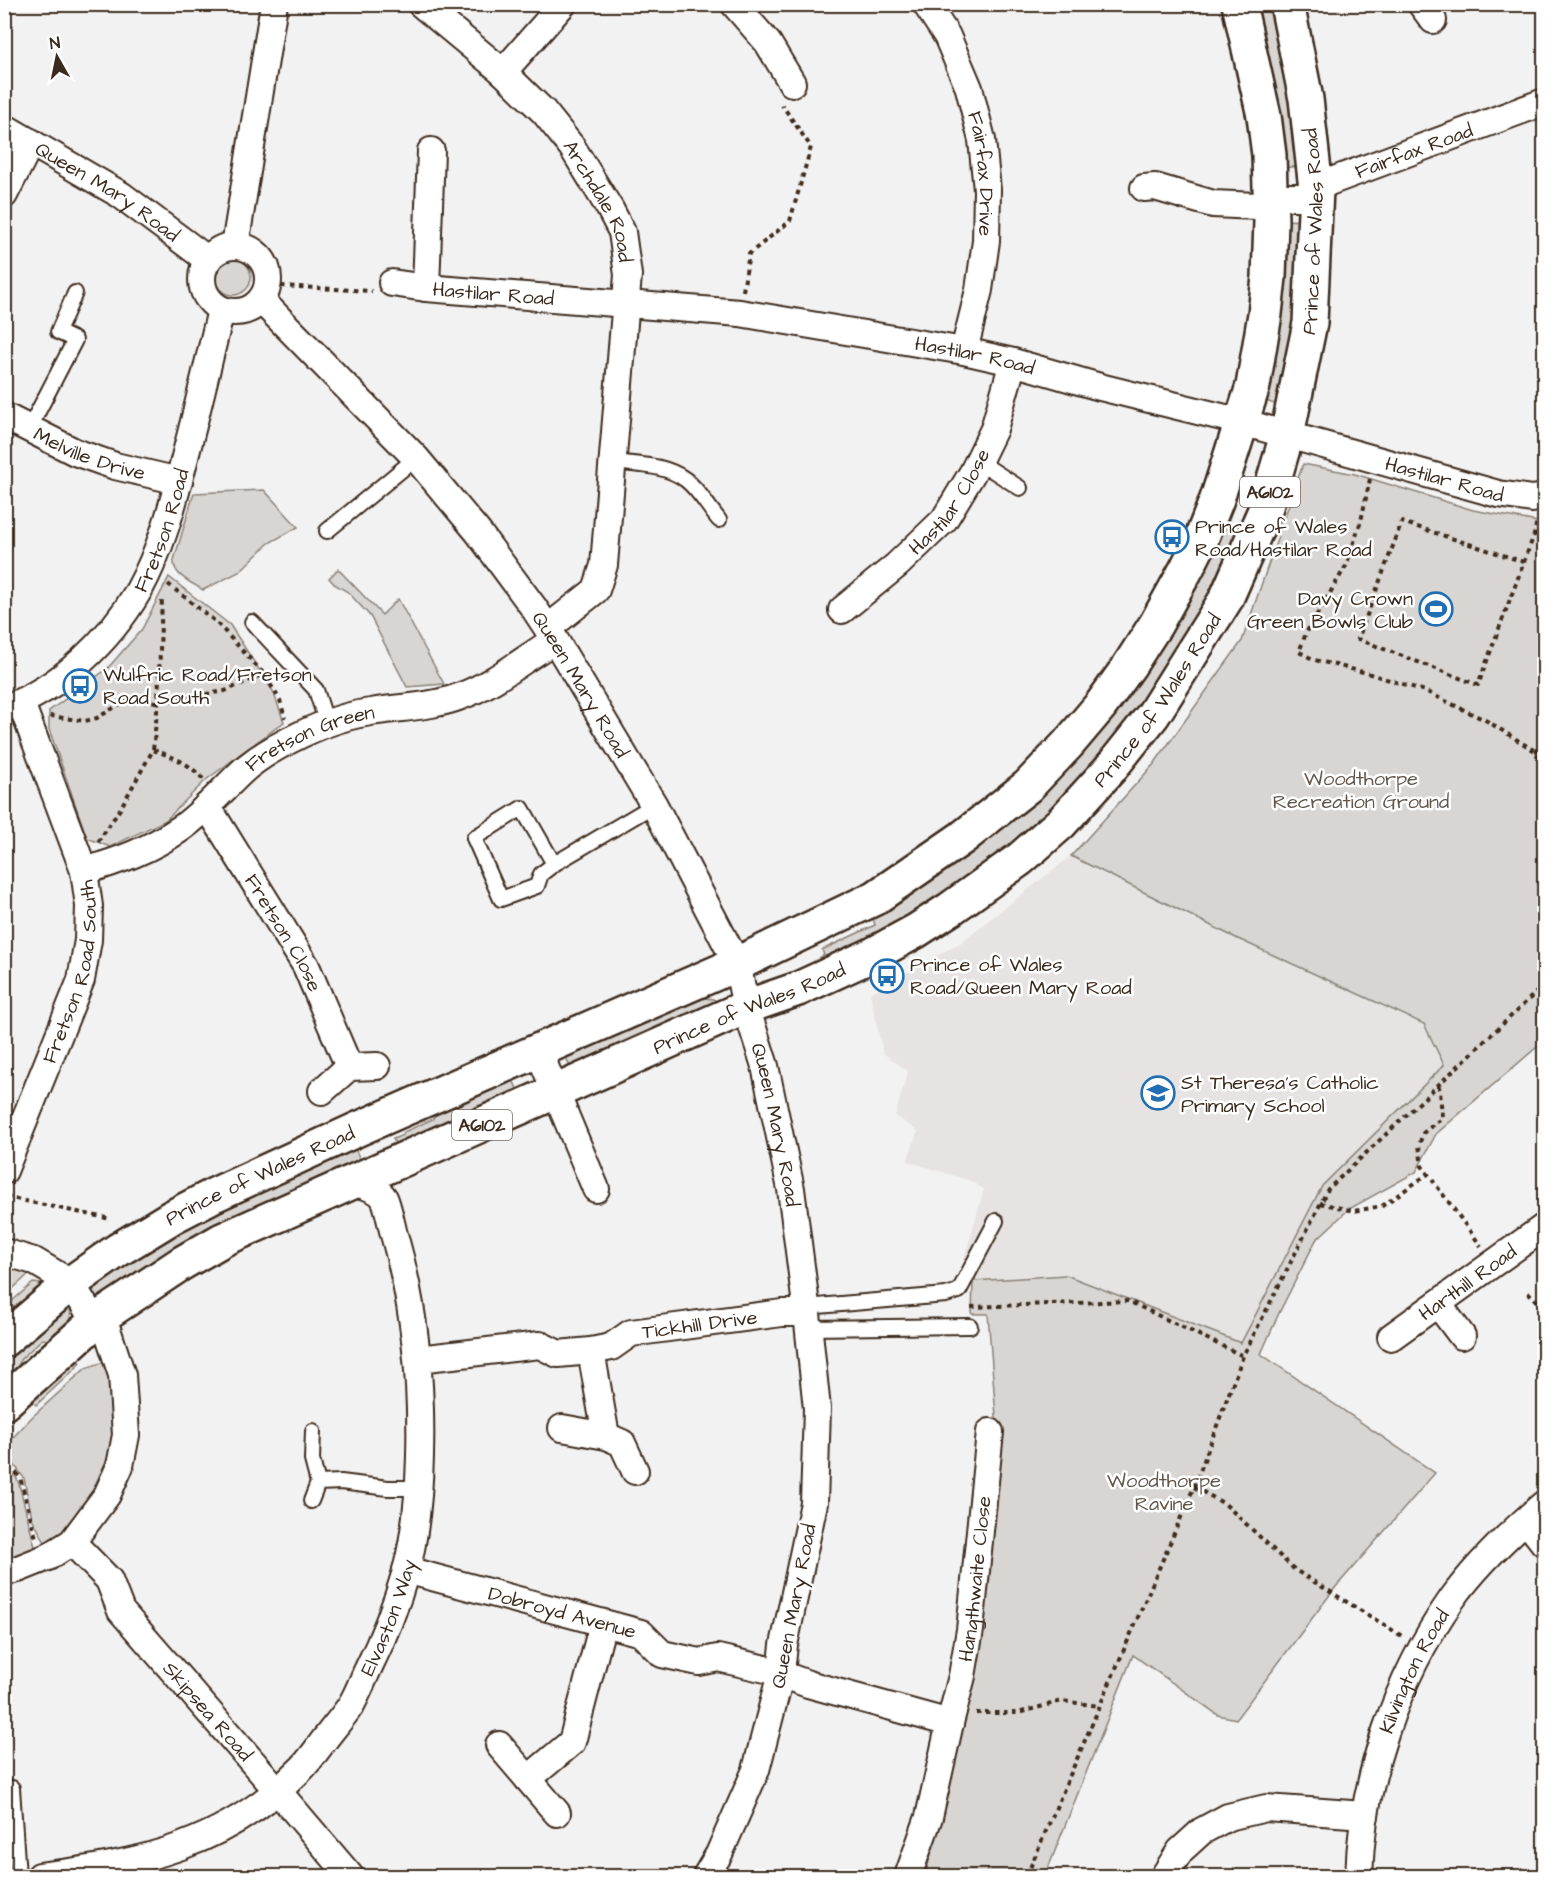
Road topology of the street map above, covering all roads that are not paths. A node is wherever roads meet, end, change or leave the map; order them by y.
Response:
1 (274, 4) edge
2 (421, 4) edge
3 (563, 4) edge
4 (734, 4) edge
5 (927, 4) edge
6 (1239, 4) edge
7 (1287, 4) edge
8 (503, 72) junction
9 (792, 83) road end
10 (1545, 102) edge
11 (4, 127) edge
12 (31, 141) junction
13 (431, 151) dead end
14 (1144, 188) dead end
15 (1317, 189) junction
16 (4, 195) edge
17 (1271, 200) junction
18 (235, 246) junction
19 (208, 260) junction
20 (384, 287) road end
21 (426, 288) junction
22 (264, 292) junction
23 (75, 293) dead end
24 (626, 303) junction
25 (221, 310) junction
26 (964, 351) junction
27 (1013, 362) junction
28 (4, 416) edge
29 (1242, 422) junction
30 (29, 429) junction
31 (1287, 435) junction
32 (416, 458) junction
33 (978, 461) junction
34 (613, 462) junction
35 (178, 481) junction
36 (1020, 488) dead end
37 (1541, 507) edge
38 (719, 520) dead end
39 (327, 531) dead end
40 (842, 610) dead end
41 (252, 622) dead end
42 (551, 634) junction
43 (22, 708) edge
44 (327, 724) junction
45 (212, 801) junction
46 (654, 805) junction
47 (554, 864) junction
48 (84, 872) junction
49 (737, 964) junction
50 (746, 1007) junction
51 (539, 1052) junction
52 (377, 1066) dead end
53 (349, 1067) junction
54 (322, 1091) dead end
55 (556, 1093) junction
56 (4, 1171) edge
57 (351, 1182) junction
58 (596, 1190) dead end
59 (996, 1221) dead end
60 (1545, 1227) edge
61 (4, 1252) edge
62 (71, 1283) junction
63 (1438, 1304) junction
64 (807, 1316) junction
65 (99, 1318) junction
66 (970, 1326) dead end
67 (1462, 1336) dead end
68 (1391, 1337) dead end
69 (4, 1340) edge
70 (591, 1350) junction
71 (418, 1359) junction
72 (4, 1403) edge
73 (562, 1428) dead end
74 (313, 1431) dead end
75 (990, 1432) dead end
76 (606, 1436) junction
77 (635, 1471) dead end
78 (318, 1483) junction
79 (419, 1488) junction
80 (311, 1502) dead end
81 (1535, 1512) edge
82 (72, 1542) junction
83 (1545, 1543) edge
84 (406, 1570) junction
85 (4, 1572) edge
86 (603, 1623) junction
87 (781, 1673) junction
88 (952, 1718) junction
89 (499, 1745) dead end
90 (528, 1779) junction
91 (12, 1788) dead end
92 (277, 1791) junction
93 (557, 1813) dead end
94 (1365, 1815) junction
95 (99, 1873) edge
96 (18, 1876) edge
97 (40, 1876) edge
98 (350, 1876) edge
99 (706, 1876) edge
100 (908, 1876) edge
101 (1164, 1876) edge
102 (1359, 1876) edge

1 - 18 street
2 - 8 street, Archdale Road
3 - 8 street
4 - 9 street
5 - 26 street, Fairfax Drive
6 - 17 highway, Prince of Wales Road / A6102
7 - 15 highway, Prince of Wales Road / A6102
8 - 24 street, Archdale Road
10 - 15 street, Fairfax Road
11 - 12 street, Queen Mary Road
12 - 16 street
12 - 19 street, Queen Mary Road
13 - 21 street
14 - 17 street, Fairfax Road
15 - 17 street, Fairfax Road
15 - 31 highway, Prince of Wales Road / A6102
17 - 29 highway, Prince of Wales Road / A6102
18 - 19 street
18 - 22 street, Queen Mary Road
19 - 25 street
20 - 21 street, Hastilar Road
21 - 24 street, Hastilar Road
22 - 25 street
22 - 32 street, Queen Mary Road
23 - 30 lane
24 - 26 street, Hastilar Road
24 - 34 street, Archdale Road
25 - 35 street, Fretson Road
26 - 27 street, Hastilar Road
27 - 29 street, Hastilar Road
27 - 33 street, Hastilar Close
28 - 30 street, Melville Drive
29 - 31 street, Hastilar Road
29 - 49 highway, Prince of Wales Road / A6102
30 - 35 street, Melville Drive
31 - 37 street, Hastilar Road
31 - 50 highway, Prince of Wales Road / A6102
32 - 39 lane
32 - 42 street, Queen Mary Road
33 - 36 lane
33 - 40 street, Hastilar Close
34 - 38 lane
34 - 42 street, Archdale Road
35 - 43 street, Fretson Road
41 - 44 lane
42 - 44 street, Fretson Green
42 - 46 street, Queen Mary Road
43 - 48 street, Fretson Road South
44 - 45 street, Fretson Green
45 - 48 street, Fretson Green
45 - 53 street, Fretson Close
46 - 47 lane
46 - 49 street, Queen Mary Road
47 - 47 lane
48 - 56 street, Fretson Road South
49 - 50 street, Queen Mary Road
49 - 51 highway, Prince of Wales Road / A6102
50 - 55 highway, Prince of Wales Road / A6102
50 - 64 street, Queen Mary Road
51 - 55 street
51 - 62 highway, Prince of Wales Road / A6102
52 - 53 street
53 - 54 street
55 - 57 highway, Prince of Wales Road / A6102
55 - 58 street
57 - 65 highway, Prince of Wales Road / A6102
57 - 71 street, Elvaston Way
59 - 64 lane
60 - 63 street, Harthill Road
61 - 62 street
62 - 65 street
62 - 69 highway, Prince of Wales Road / A6102
63 - 67 street
63 - 68 street, Harthill Road
64 - 66 lane
64 - 70 street, Tickhill Drive
64 - 87 street, Queen Mary Road
65 - 72 highway, Prince of Wales Road / A6102
65 - 82 street
70 - 71 street, Tickhill Drive
70 - 76 street
71 - 79 street, Elvaston Way
73 - 76 street
74 - 78 lane
75 - 88 street, Hangthwaite Close
76 - 77 street
78 - 79 lane
78 - 80 lane
79 - 84 street, Elvaston Way
81 - 83 street
81 - 94 street, Kilvington Road
82 - 85 street
82 - 92 street, Skipsea Road
84 - 86 street, Dobroyd Avenue
84 - 92 street, Elvaston Way
86 - 87 street, Dobroyd Avenue
86 - 90 street
87 - 88 street
87 - 99 street, Queen Mary Road
88 - 100 street, Hangthwaite Close
89 - 90 street
90 - 93 street
91 - 96 lane
92 - 95 street, Elvaston Way
92 - 98 street, Skipsea Road
94 - 101 street
94 - 102 street, Kilvington Road
95 - 97 street, Elvaston Way

